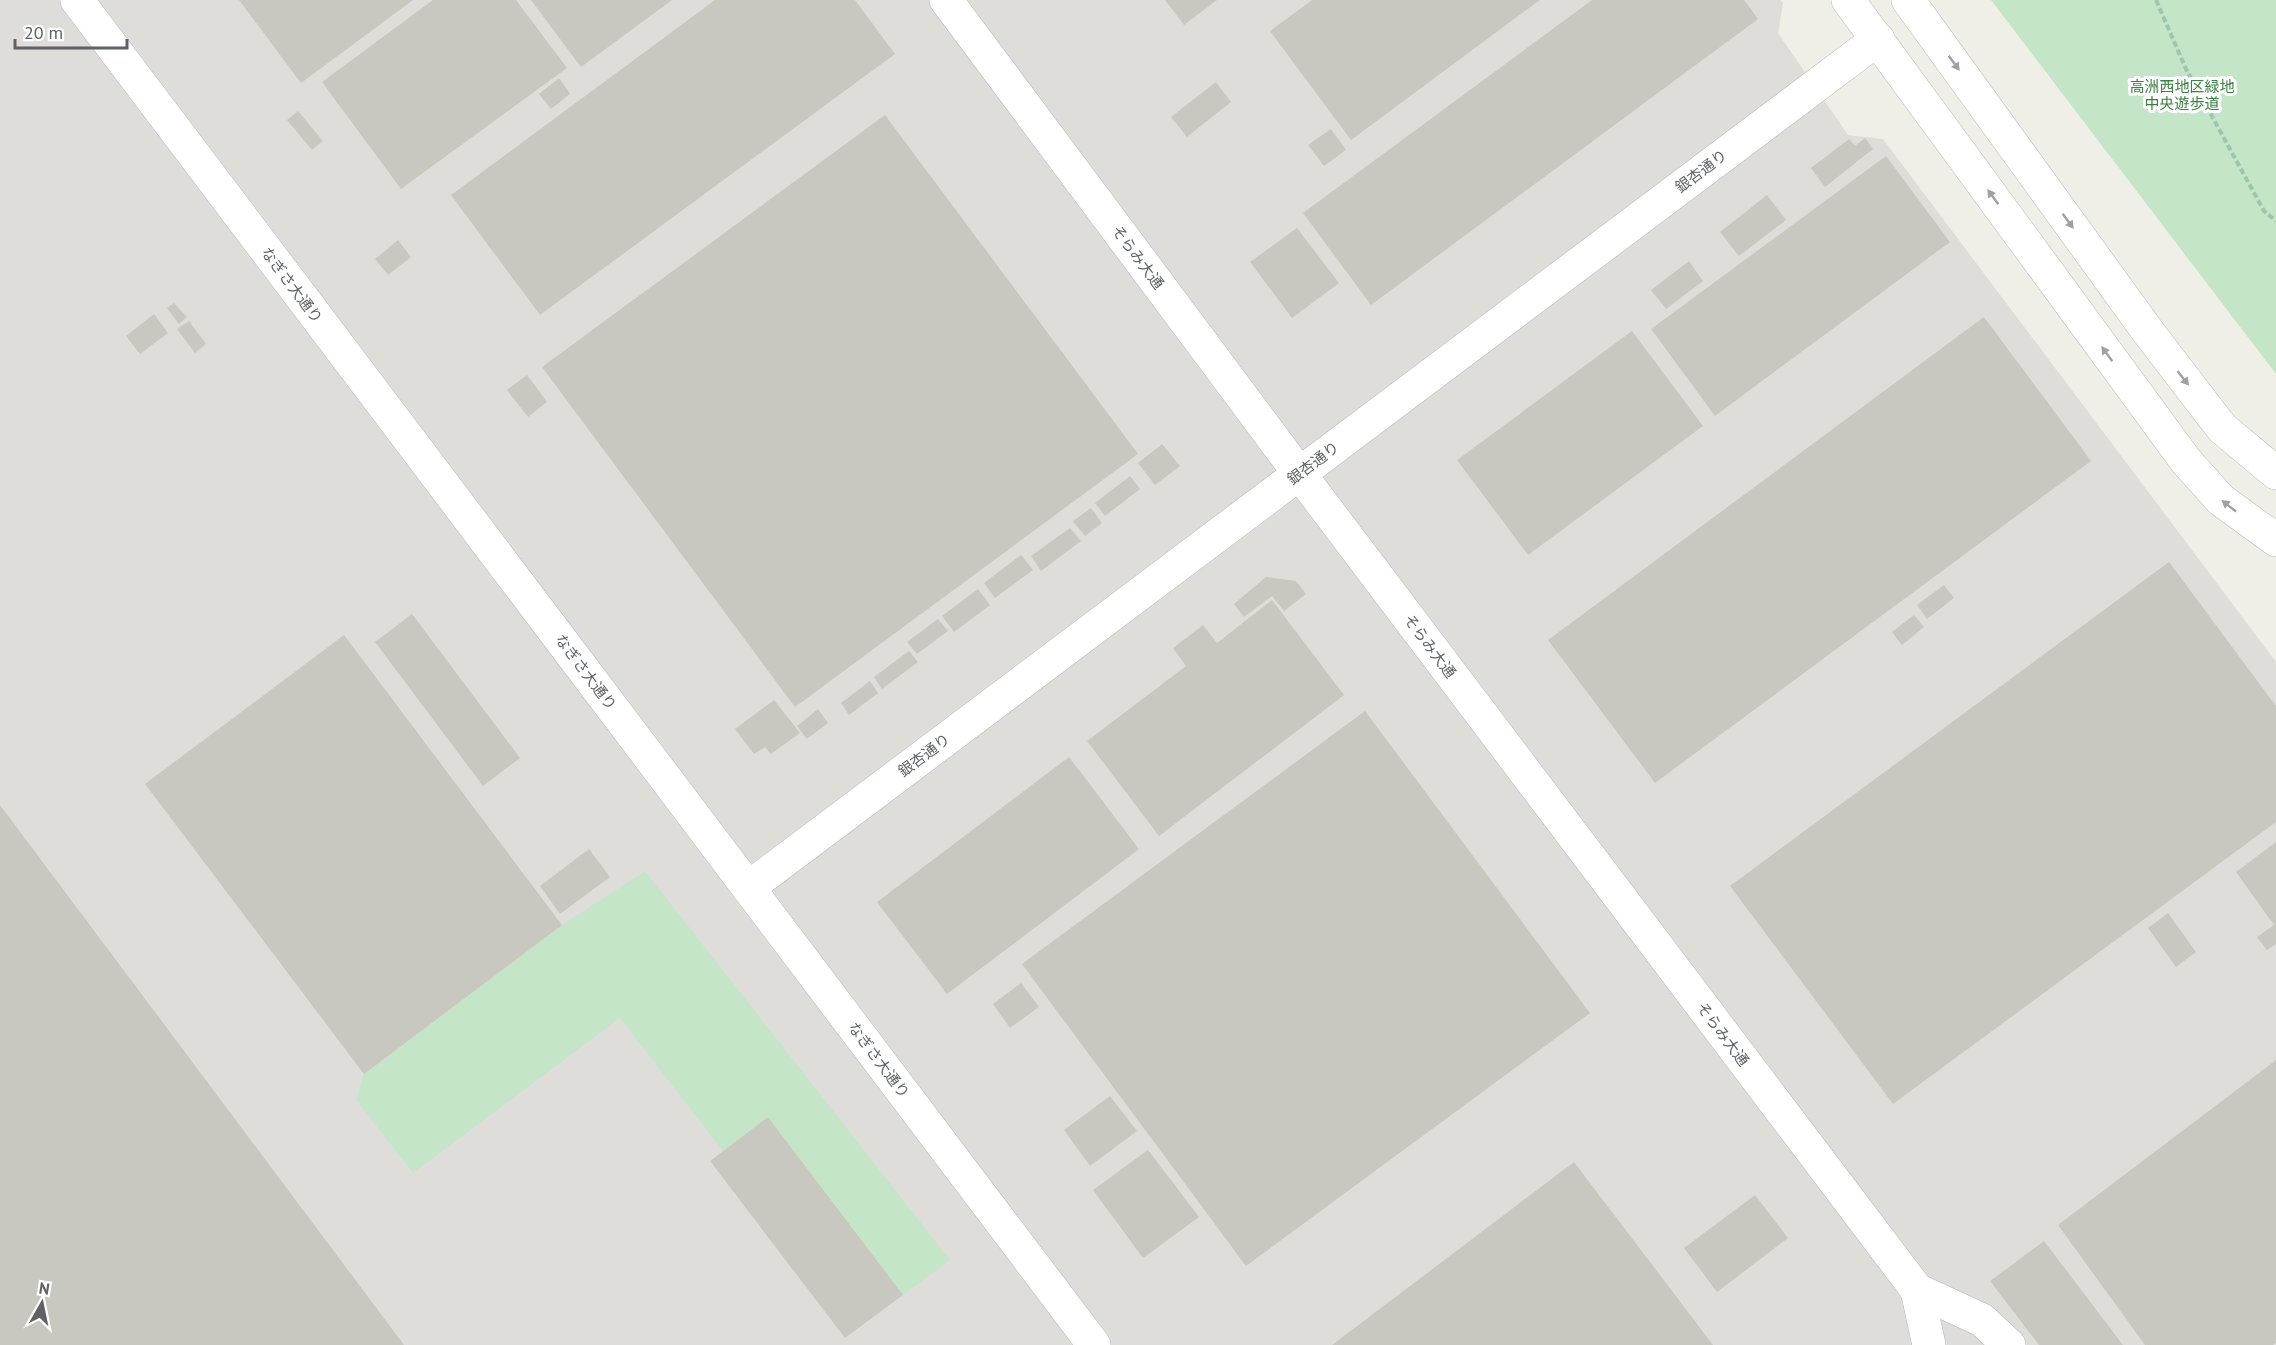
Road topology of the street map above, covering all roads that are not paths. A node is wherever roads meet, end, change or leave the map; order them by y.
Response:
1 (76, 0) edge
2 (946, 0) edge
3 (1848, 0) edge
4 (1908, 0) edge
5 (1878, 39) junction
6 (1299, 473) junction
7 (2276, 473) edge
8 (2276, 540) edge
9 (748, 888) junction
10 (1917, 1290) junction
11 (1094, 1345) edge
12 (1929, 1345) edge
13 (2008, 1345) edge

1 - 9 street, なぎさ大通り
2 - 6 street, そらみ大通
3 - 5 street
4 -> 7 street
5 - 6 street, 銀杏通り
8 -> 5 street
6 - 9 street, 銀杏通り
6 - 10 street, そらみ大通
9 - 11 street, なぎさ大通り
10 - 12 street
10 - 13 street

